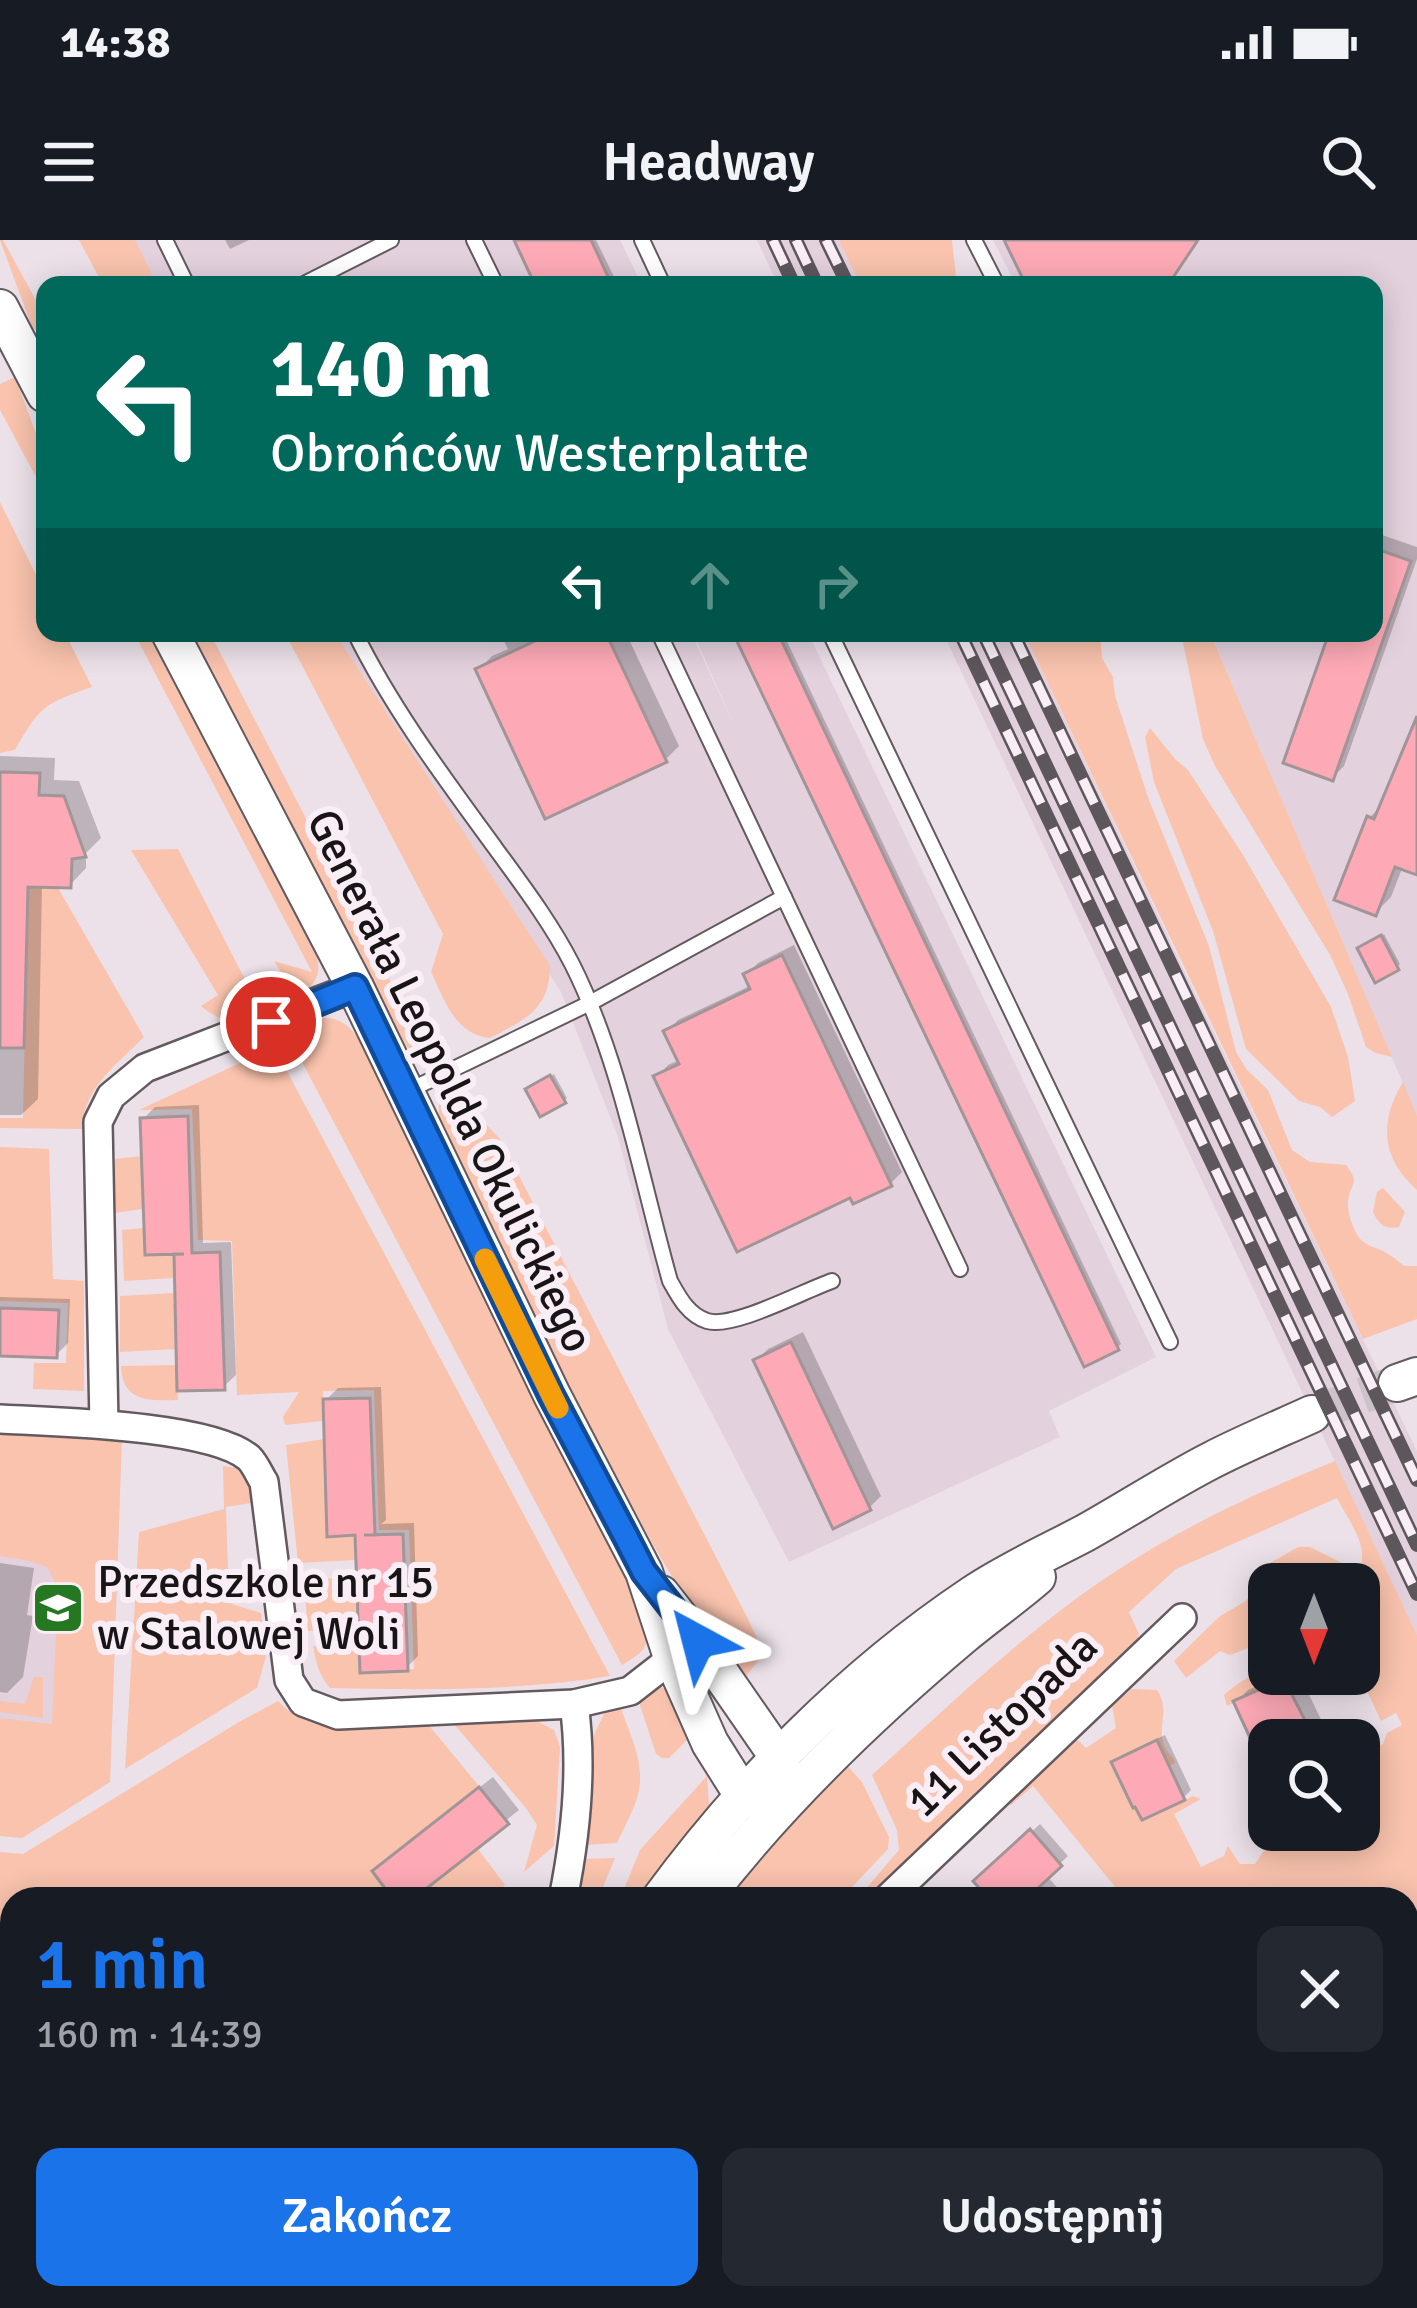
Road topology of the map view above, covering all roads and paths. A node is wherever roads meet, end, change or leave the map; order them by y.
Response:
1 (165, 240) edge
2 (392, 240) edge
3 (474, 240) edge
4 (642, 240) edge
5 (974, 240) edge
6 (183, 276) edge
7 (320, 276) edge
8 (492, 276) edge
9 (659, 276) edge
10 (992, 276) edge
11 (0, 308) edge
12 (36, 377) edge
13 (175, 642) edge
14 (360, 642) edge
15 (662, 642) edge
16 (834, 642) edge
17 (784, 897) junction
18 (355, 987) junction
19 (590, 1003) junction
20 (405, 1092) junction
21 (960, 1269) dead end
22 (832, 1281) dead end
23 (1170, 1342) dead end
24 (1312, 1414) tunnel mouth
25 (0, 1419) edge
26 (104, 1424) junction
27 (1085, 1533) junction
28 (1182, 1618) dead end
29 (685, 1649) junction
30 (574, 1704) junction
31 (779, 1758) junction
32 (744, 1797) junction
33 (787, 1801) junction
34 (566, 1887) edge
35 (670, 1887) edge
36 (714, 1887) edge
37 (912, 1887) edge

1 - 6 lane
2 - 7 lane
3 - 8 lane
4 - 9 lane
5 - 10 lane
11 - 12 street
13 - 18 street, Generała Leopolda Okulickiego
14 - 19 lane
15 - 17 lane
16 - 23 lane
17 - 19 lane
17 - 21 lane
18 - 20 street, Generała Leopolda Okulickiego
18 - 26 street
19 - 20 lane
19 - 22 lane
20 - 29 street, Generała Leopolda Okulickiego
24 - 27 street, 11 Listopada
25 - 26 street
26 - 30 street
27 - 31 street, 11 Listopada
27 - 33 street, 11 Listopada
28 - 37 street, 11 Listopada
29 - 30 street
29 - 31 street, Generała Leopolda Okulickiego
29 - 32 street, Generała Leopolda Okulickiego
30 - 34 street
31 - 32 street, 11 Listopada
31 - 33 street, Generała Leopolda Okulickiego
32 - 33 street
32 - 35 street
33 - 36 street

